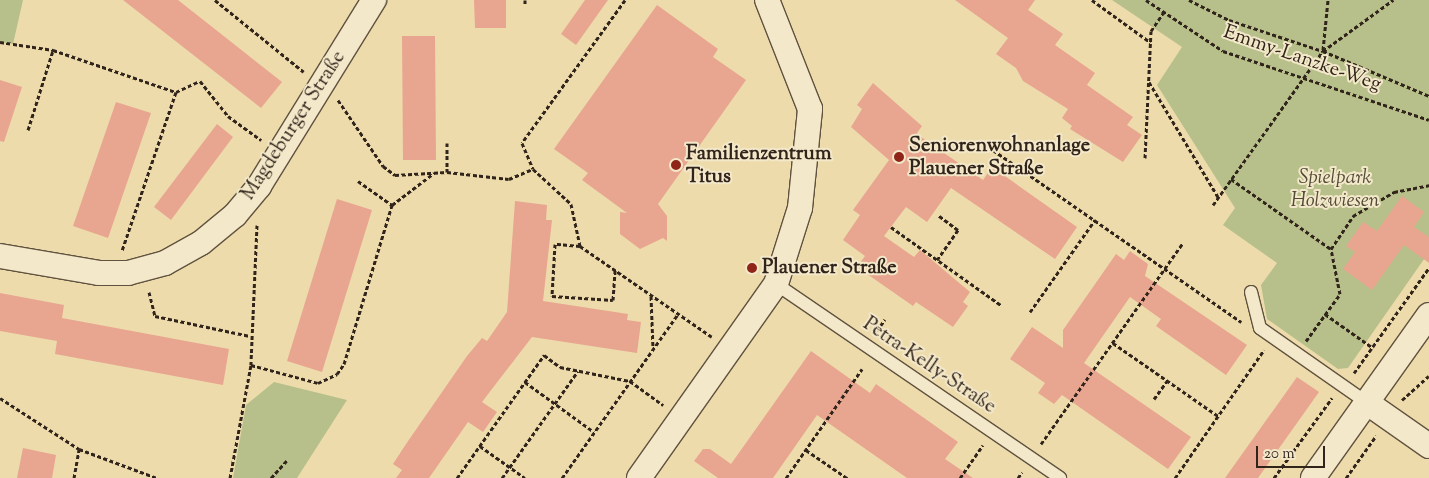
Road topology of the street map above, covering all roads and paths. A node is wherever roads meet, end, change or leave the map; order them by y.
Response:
1 (216, 0) edge
2 (374, 0) edge
3 (525, 0) edge
4 (625, 0) edge
5 (767, 0) edge
6 (1092, 0) edge
7 (1146, 0) edge
8 (1189, 0) edge
9 (1328, 0) edge
10 (1393, 0) edge
11 (525, 5) dead end
12 (1163, 14) junction
13 (0, 42) edge
14 (1150, 42) junction
15 (53, 50) junction
16 (1323, 50) junction
17 (1305, 76) junction
18 (1149, 82) junction
19 (322, 86) junction
20 (176, 92) junction
21 (1429, 96) edge
22 (1429, 120) edge
23 (28, 130) dead end
24 (448, 143) dead end
25 (993, 150) dead end
26 (280, 154) junction
27 (1146, 158) dead end
28 (533, 169) junction
29 (448, 172) junction
30 (434, 173) junction
31 (1231, 179) junction
32 (358, 182) dead end
33 (1429, 185) edge
34 (259, 186) junction
35 (1218, 197) junction
36 (1213, 204) dead end
37 (392, 205) junction
38 (938, 215) dead end
39 (1095, 220) junction
40 (891, 227) dead end
41 (1182, 244) dead end
42 (580, 246) junction
43 (1331, 249) junction
44 (0, 256) edge
45 (937, 260) junction
46 (143, 269) junction
47 (1164, 269) junction
48 (615, 270) junction
49 (114, 273) junction
50 (776, 284) junction
51 (1251, 292) dead end
52 (651, 295) junction
53 (1002, 306) dead end
54 (1030, 312) dead end
55 (678, 314) junction
56 (1325, 314) junction
57 (1429, 315) edge
58 (1245, 326) dead end
59 (250, 336) junction
60 (1274, 338) junction
61 (1112, 343) junction
62 (653, 348) junction
63 (1372, 348) dead end
64 (730, 350) junction
65 (1297, 354) junction
66 (251, 365) junction
67 (862, 369) dead end
68 (578, 371) junction
69 (630, 381) junction
70 (1167, 381) junction
71 (525, 382) junction
72 (0, 398) edge
73 (1154, 399) dead end
74 (1366, 402) junction
75 (555, 404) junction
76 (1218, 416) junction
77 (682, 418) junction
78 (594, 432) junction
79 (992, 432) junction
80 (480, 446) junction
81 (1429, 446) edge
82 (79, 449) junction
83 (806, 450) junction
84 (1032, 458) junction
85 (288, 459) dead end
86 (510, 467) junction
87 (839, 473) junction
88 (146, 477) edge
89 (74, 478) edge
90 (157, 478) edge
91 (230, 478) edge
92 (271, 478) edge
93 (457, 478) edge
94 (502, 478) edge
95 (525, 478) edge
96 (562, 478) edge
97 (639, 478) edge
98 (786, 478) edge
99 (836, 478) edge
100 (847, 478) edge
101 (960, 478) edge
102 (1018, 478) edge
103 (1060, 478) edge
104 (1175, 478) edge
105 (1313, 478) edge

1 - 19 path
2 - 19 street, Magdeburger Straße
3 - 11 path
4 - 28 path
5 - 50 street
6 - 14 path
7 - 12 path, Emmy-Lanzke-Weg
8 - 16 path
9 - 16 path
10 - 16 path
12 - 14 path
12 - 17 path, Emmy-Lanzke-Weg
13 - 15 path
14 - 18 path
15 - 20 path
15 - 23 path
16 - 17 path
16 - 21 path
17 - 22 path, Emmy-Lanzke-Weg
17 - 31 path
18 - 27 path
18 - 35 path
19 - 26 street, Magdeburger Straße
19 - 30 path
20 - 26 path
20 - 49 path
24 - 29 path
25 - 39 path
26 - 34 street, Magdeburger Straße
28 - 29 path
28 - 42 path
29 - 30 path
30 - 37 path
31 - 35 path
31 - 43 path
32 - 37 path
33 - 43 path
34 - 46 street, Magdeburger Straße
34 - 59 path
35 - 36 path
37 - 66 path
38 - 45 path
39 - 47 path
39 - 54 path
40 - 45 path
41 - 47 path
42 - 48 path
42 - 48 path
43 - 56 path
44 - 49 street, Magdeburger Straße
45 - 53 path
46 - 49 street, Magdeburger Straße
46 - 59 path
47 - 58 path
47 - 61 path
48 - 52 path
50 - 64 street
50 - 79 lane, Petra-Kelly-Straße
51 - 60 lane
52 - 55 path
52 - 62 path
55 - 62 path
55 - 64 path
56 - 63 path
56 - 65 path
57 - 74 street
59 - 66 path
60 - 65 lane
60 - 76 path
61 - 70 path
61 - 84 path
62 - 69 path
64 - 77 street
65 - 74 lane
66 - 91 path
67 - 83 path
68 - 69 path
68 - 71 path
68 - 75 path
69 - 77 path
69 - 78 path
70 - 73 path
70 - 76 path
71 - 75 path
71 - 80 path
72 - 82 path
74 - 81 street
74 - 105 street
75 - 78 path
75 - 86 path
76 - 104 path
77 - 97 street
78 - 96 path
79 - 84 lane, Petra-Kelly-Straße
79 - 101 path
80 - 86 path
80 - 93 path
82 - 88 path
82 - 89 path
83 - 87 path
83 - 98 path
84 - 102 path
84 - 103 lane, Petra-Kelly-Straße
85 - 92 path
86 - 94 path
86 - 95 path
87 - 99 path
87 - 100 path
88 - 90 path

